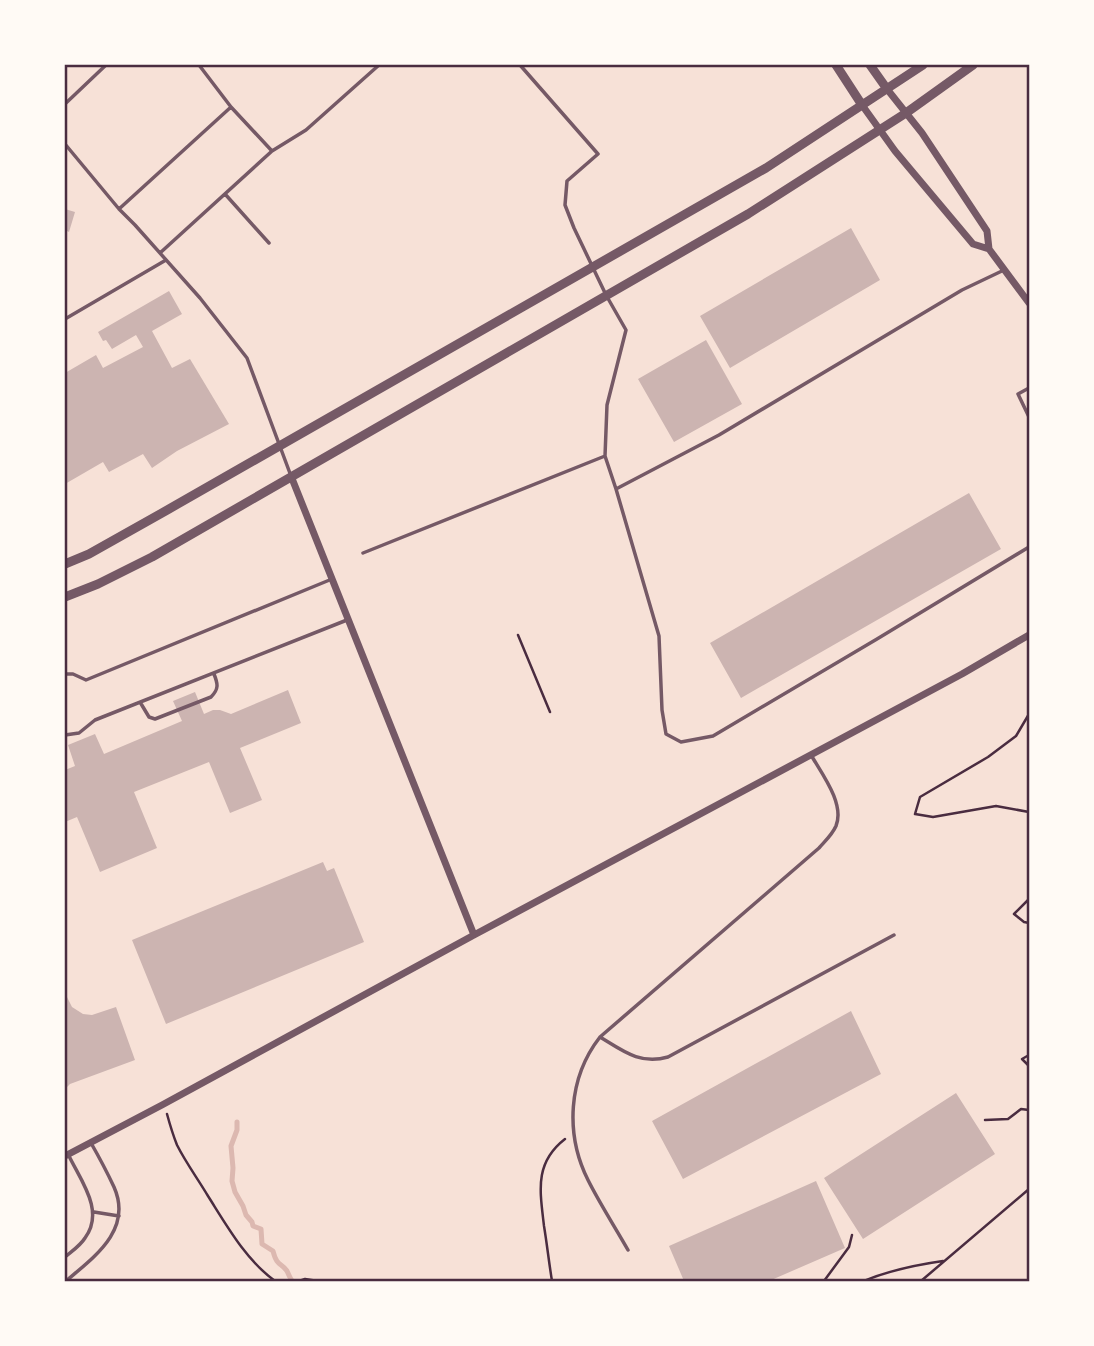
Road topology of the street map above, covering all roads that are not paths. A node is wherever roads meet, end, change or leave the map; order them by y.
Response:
1 (106, 65) edge
2 (199, 65) edge
3 (379, 65) edge
4 (520, 65) edge
5 (836, 65) edge
6 (870, 65) edge
7 (923, 65) edge
8 (973, 65) edge
9 (887, 89) junction
10 (65, 103) edge
11 (862, 105) junction
12 (231, 107) junction
13 (906, 113) junction
14 (879, 130) junction
15 (65, 144) edge
16 (272, 151) junction
17 (225, 194) junction
18 (119, 209) junction
19 (269, 243) dead end
20 (989, 249) junction
21 (160, 253) junction
22 (166, 260) junction
23 (593, 268) junction
24 (1004, 270) junction
25 (606, 295) junction
26 (1029, 303) edge
27 (65, 320) edge
28 (1029, 388) edge
29 (1029, 417) edge
30 (280, 446) junction
31 (605, 456) junction
32 (290, 476) junction
33 (616, 489) junction
34 (1029, 547) edge
35 (363, 553) dead end
36 (65, 564) edge
37 (332, 579) junction
38 (65, 597) edge
39 (348, 619) junction
40 (1029, 635) edge
41 (213, 673) junction
42 (65, 674) edge
43 (140, 702) junction
44 (65, 735) edge
45 (811, 755) junction
46 (474, 935) junction
47 (894, 935) dead end
48 (600, 1037) junction
49 (91, 1143) junction
50 (66, 1155) edge
51 (93, 1212) junction
52 (119, 1216) junction
53 (628, 1250) dead end
54 (65, 1257) edge
55 (66, 1281) edge

1 - 10 lane
2 - 12 lane
3 - 16 lane
4 - 23 lane
5 - 11 street
6 - 9 street
7 - 9 street
8 - 13 street
9 - 11 street
9 - 13 street
11 - 14 street
11 - 23 street
12 - 16 lane
12 - 18 lane
13 - 14 street
13 - 20 street
14 - 20 street
14 - 25 street
15 - 18 lane
16 - 17 lane
17 - 19 lane
17 - 21 lane
18 - 21 lane
20 - 24 street
21 - 22 lane
22 - 27 lane
22 - 30 lane
23 - 25 lane
23 - 30 street
24 - 26 street
24 - 33 lane
25 - 31 lane
25 - 32 street
28 - 29 lane
30 - 32 lane
30 - 36 street
31 - 33 lane
31 - 35 lane
32 - 37 street
32 - 38 street
33 - 34 lane
37 - 39 street
37 - 42 lane
39 - 41 lane
39 - 46 street
40 - 45 street
41 - 43 lane
41 - 43 lane
43 - 44 lane
45 - 46 street
45 - 48 lane
46 - 49 street
47 - 48 lane
48 - 53 lane
49 - 50 street
49 - 52 lane
50 - 51 lane
51 - 52 lane
51 - 54 lane
52 - 55 lane

